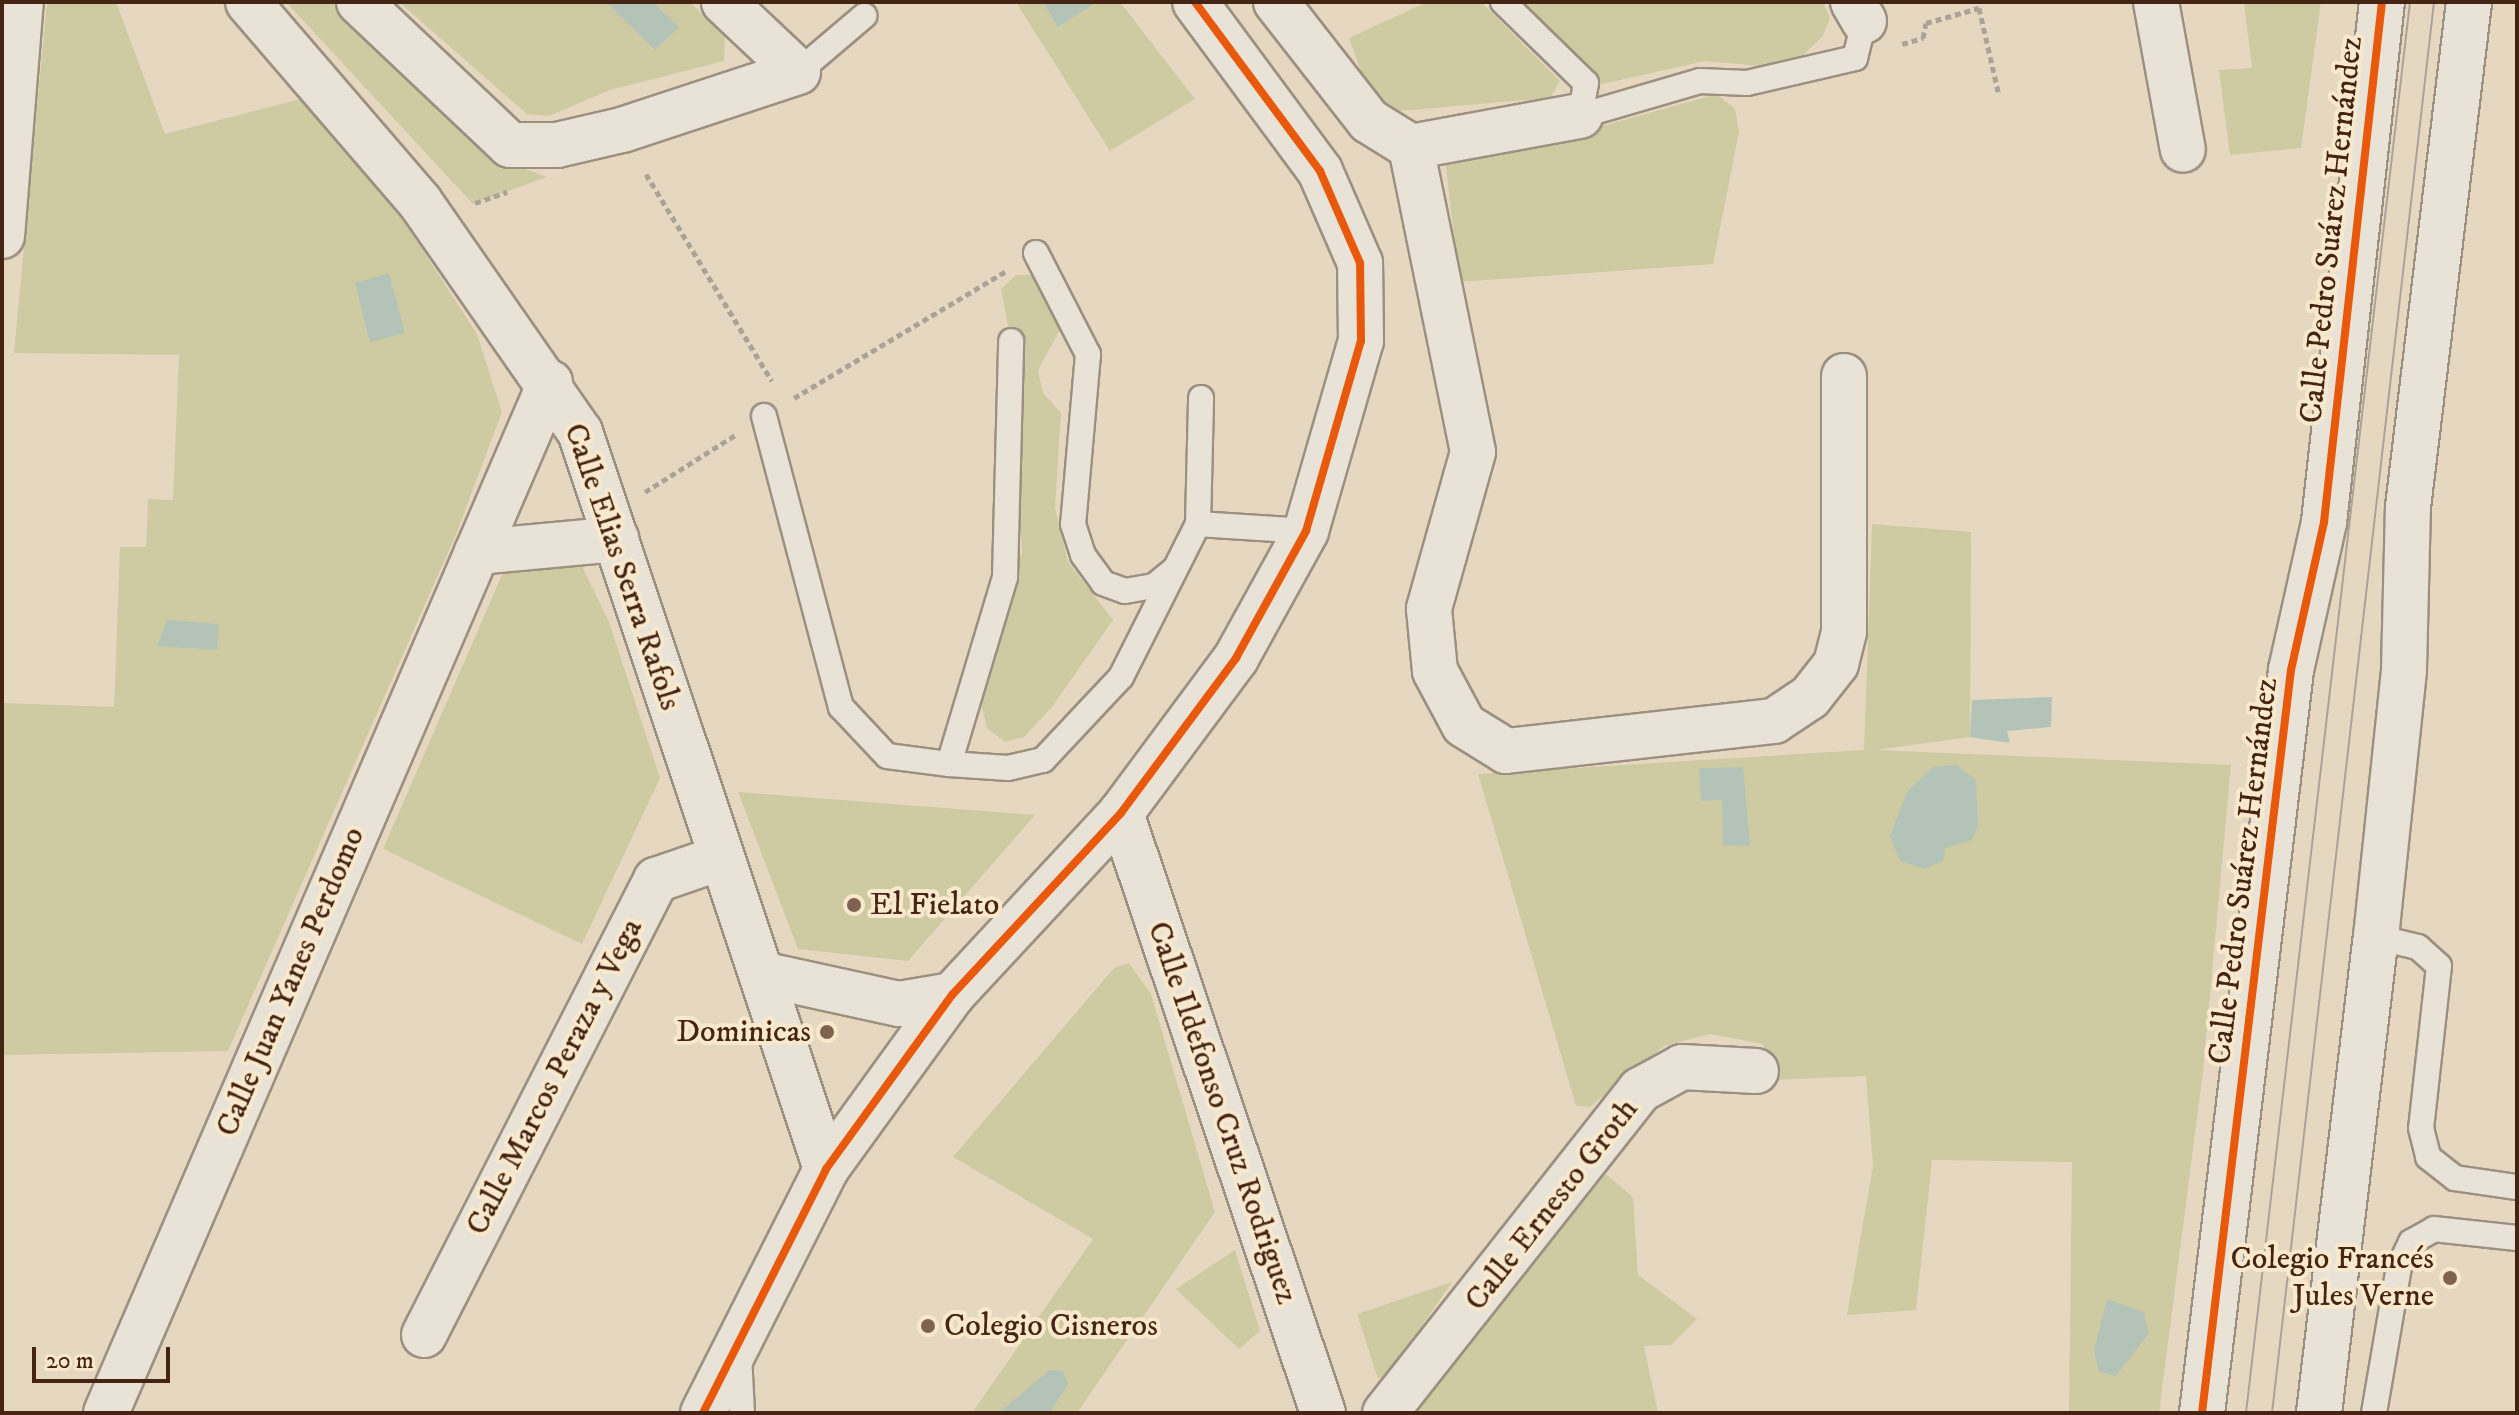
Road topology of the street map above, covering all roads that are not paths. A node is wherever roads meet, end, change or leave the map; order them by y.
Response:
1 (21, 2) edge
2 (248, 2) edge
3 (359, 2) edge
4 (724, 2) edge
5 (1195, 2) edge
6 (1276, 2) edge
7 (1503, 2) edge
8 (2156, 2) edge
9 (2382, 2) edge
10 (2469, 2) edge
11 (864, 16) dead end
12 (1857, 27) edge
13 (798, 72) junction
14 (1580, 116) junction
15 (1411, 147) junction
16 (2183, 150) dead end
17 (2, 236) edge
18 (1036, 253) road end
19 (1011, 341) dead end
20 (1844, 376) dead end
21 (550, 383) junction
22 (1201, 398) dead end
23 (764, 416) road end
24 (1198, 524) junction
25 (612, 527) junction
26 (1306, 531) junction
27 (477, 552) junction
28 (1174, 570) junction
29 (949, 764) junction
30 (1121, 813) junction
31 (720, 858) junction
32 (2376, 937) junction
33 (766, 975) junction
34 (952, 995) junction
35 (1756, 1071) dead end
36 (826, 1169) junction
37 (2517, 1187) edge
38 (2517, 1238) edge
39 (424, 1335) dead end
40 (738, 1344) junction
41 (106, 1413) edge
42 (703, 1413) edge
43 (742, 1413) edge
44 (1323, 1413) edge
45 (1385, 1413) edge
46 (2202, 1413) edge
47 (2319, 1413) edge
48 (2374, 1413) edge

1 - 17 street
2 - 21 street, Calle Elias Serra Rafols
3 - 13 street
4 - 13 street
5 - 26 street
6 - 15 street
7 - 14 lane
8 - 16 street
9 - 46 street, Calle Pedro Suárez Hernández
10 - 32 street
11 - 13 lane
12 - 14 lane
14 - 15 street
15 - 20 street
18 - 28 lane
19 - 29 lane
21 - 25 street, Calle Elias Serra Rafols
21 - 27 street, Calle Juan Yanes Perdomo
22 - 24 lane
23 - 29 lane
24 - 26 lane
24 - 28 lane
25 - 27 street
25 - 31 street, Calle Elias Serra Rafols
26 - 30 street
27 - 41 street, Calle Juan Yanes Perdomo
28 - 29 lane
30 - 34 street
30 - 44 street, Calle Ildefonso Cruz Rodriguez
31 - 33 street, Calle Elias Serra Rafols
31 - 39 street, Calle Marcos Peraza y Vega
32 - 37 lane
32 - 47 street
33 - 34 street
33 - 36 street, Calle Elias Serra Rafols
34 - 36 street
35 - 45 street, Calle Ernesto Groth
36 - 40 street
38 - 48 lane
40 - 42 street
40 - 43 lane

